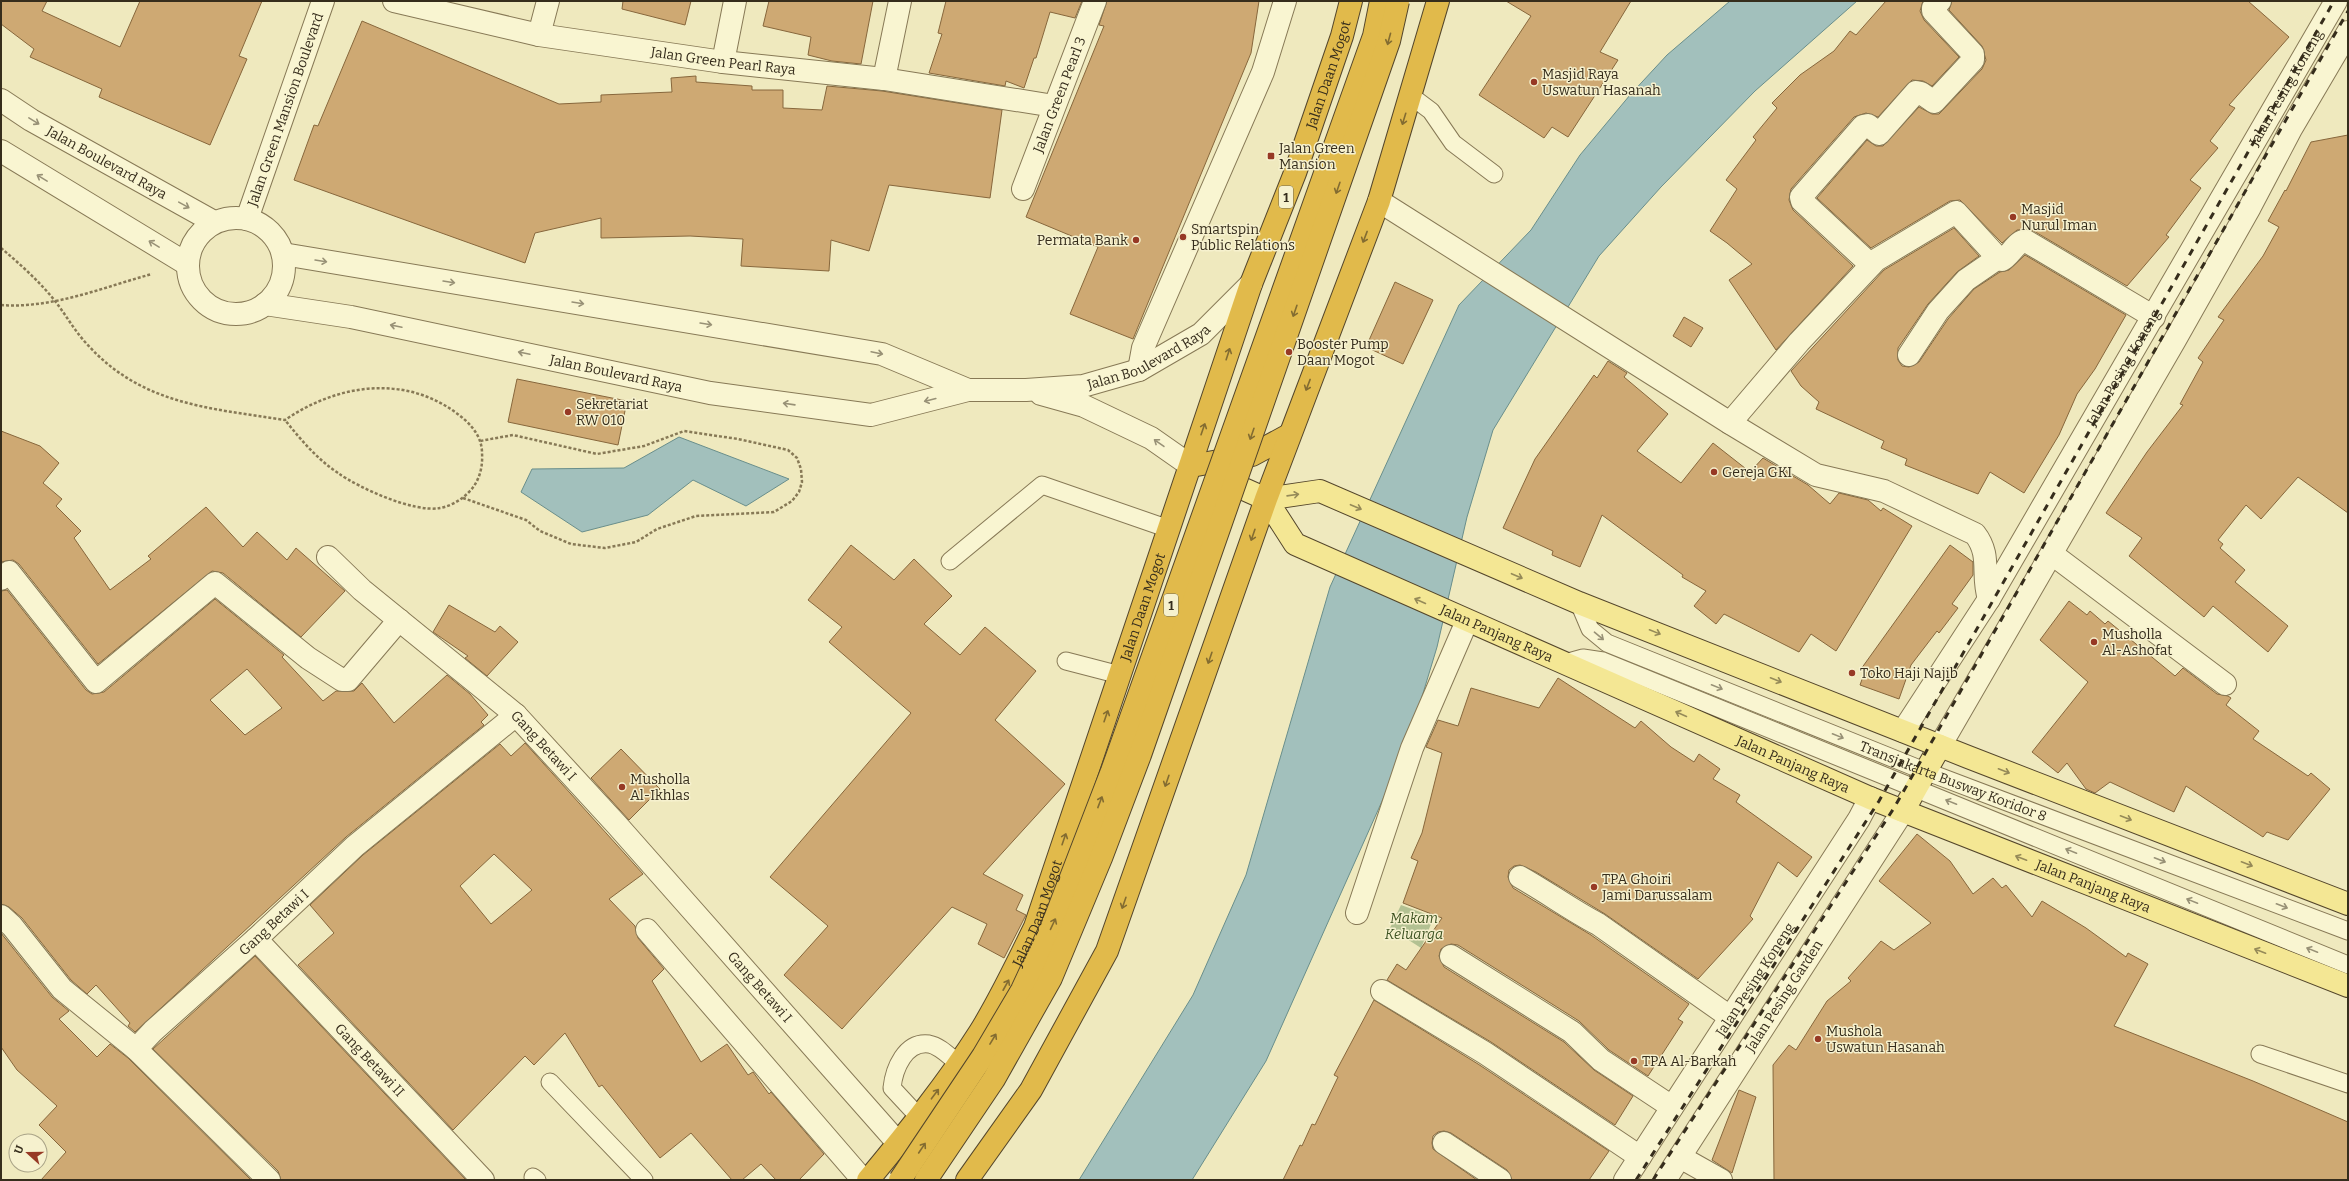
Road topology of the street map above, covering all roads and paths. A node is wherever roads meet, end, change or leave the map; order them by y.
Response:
1 (323, 1) edge
2 (394, 1) edge
3 (548, 1) edge
4 (735, 1) edge
5 (900, 1) edge
6 (1095, 1) edge
7 (1285, 1) edge
8 (1351, 1) edge
9 (1381, 1) edge
10 (1398, 1) edge
11 (1438, 1) edge
12 (1940, 1) edge
13 (2336, 1) edge
14 (2348, 32) edge
15 (539, 35) junction
16 (2342, 58) edge
17 (723, 62) junction
18 (884, 79) junction
19 (1411, 96) junction
20 (1, 100) edge
21 (1054, 106) junction
22 (1, 151) edge
23 (1494, 174) dead end
24 (1023, 189) dead end
25 (1379, 201) junction
26 (247, 219) junction
27 (214, 222) junction
28 (1, 248) edge
29 (283, 254) junction
30 (1998, 258) junction
31 (187, 264) junction
32 (1871, 265) junction
33 (1251, 284) junction
34 (55, 301) junction
35 (265, 304) junction
36 (1, 305) edge
37 (2154, 317) junction
38 (1909, 355) dead end
39 (1139, 370) junction
40 (968, 390) junction
41 (1026, 390) junction
42 (285, 420) junction
43 (1730, 423) junction
44 (1289, 435) junction
45 (480, 441) junction
46 (1190, 466) junction
47 (463, 498) junction
48 (1266, 498) junction
49 (1169, 530) junction
50 (2052, 554) junction
51 (328, 557) dead end
52 (950, 561) dead end
53 (1, 579) edge
54 (1989, 599) junction
55 (1580, 602) junction
56 (1461, 619) junction
57 (399, 620) junction
58 (1066, 661) dead end
59 (1565, 663) junction
60 (1120, 674) junction
61 (2225, 684) dead end
62 (516, 715) junction
63 (1903, 731) junction
64 (1940, 746) junction
65 (1922, 780) junction
66 (1870, 798) junction
67 (1904, 811) junction
68 (1520, 877) dead end
69 (2348, 904) edge
70 (1356, 913) dead end
71 (1, 916) edge
72 (647, 930) dead end
73 (2348, 931) edge
74 (256, 939) junction
75 (1451, 956) dead end
76 (2348, 965) edge
77 (2348, 986) edge
78 (1382, 991) dead end
79 (1730, 1017) junction
80 (141, 1044) junction
81 (2260, 1054) dead end
82 (958, 1063) junction
83 (550, 1082) dead end
84 (2348, 1084) edge
85 (1672, 1107) junction
86 (918, 1116) junction
87 (898, 1143) junction
88 (1444, 1144) dead end
89 (1640, 1157) junction
90 (1680, 1157) junction
91 (269, 1180) edge
92 (483, 1180) edge
93 (644, 1180) edge
94 (863, 1180) edge
95 (868, 1180) edge
96 (900, 1180) edge
97 (926, 1180) edge
98 (966, 1180) edge
99 (1500, 1180) edge
100 (1625, 1180) edge
101 (1665, 1180) edge
102 (1721, 1180) edge

1 - 26 street, Jalan Green Mansion Boulevard
2 - 15 street, Jalan Green Pearl Raya
3 - 15 street
4 - 17 street
5 - 18 street
6 - 21 street, Jalan Green Pearl 3
7 - 39 street
8 - 33 highway, Jalan Daan Mogot / 1
96 -> 9 highway, Jalan Daan Mogot / 1, bridge
10 -> 97 highway, 1, bridge
11 - 19 highway
12 - 32 street
13 - 37 street, Jalan Pesing Koneng
14 - 16 street
15 - 17 street, Jalan Green Pearl Raya
16 - 50 street
17 - 18 street, Jalan Green Pearl Raya
18 - 21 street, Jalan Green Pearl Raya
19 - 23 lane
19 -> 25 highway
20 -> 27 street, Jalan Boulevard Raya
21 - 24 street, Jalan Green Pearl 3
31 -> 22 street
25 - 43 street
25 -> 44 highway
26 - 27 street
26 - 29 street
27 - 31 street
28 - 34 path
29 - 35 street
29 -> 40 street, Jalan Boulevard Raya
30 - 32 street
30 - 37 street
30 - 38 street
31 - 34 path
31 - 35 street
32 - 43 street
33 - 39 street, Jalan Boulevard Raya
46 -> 33 highway, Jalan Daan Mogot / 1
34 - 36 path
34 - 42 path
40 -> 35 street, Jalan Boulevard Raya
37 - 54 street, Jalan Pesing Koneng
39 - 41 street, Jalan Boulevard Raya
40 - 41 street, Jalan Boulevard Raya
46 -> 41 street, Jalan Boulevard Raya
42 - 45 path
42 - 47 path
43 - 54 street
44 - 46 highway
44 - 48 highway
45 - 47 path
45 - 47 path
46 - 48 main road
46 - 49 highway, Jalan Daan Mogot / 1
48 -> 55 main road
56 -> 48 main road, Jalan Panjang Raya
48 -> 98 highway
49 - 52 lane
49 - 60 highway, Jalan Daan Mogot / 1
50 - 61 street
50 - 64 street
51 - 57 street
53 - 57 street
54 - 63 street, Jalan Pesing Koneng
55 -> 63 main road
55 -> 65 lane, Transjakarta Busway Koridor 8
56 - 59 main road, Jalan Panjang Raya
56 - 70 street
57 - 62 street
58 - 60 lane
59 - 65 lane, Transjakarta Busway Koridor 8
66 -> 59 main road, Jalan Panjang Raya
82 -> 60 highway, Jalan Daan Mogot / 1
62 - 74 street, Gang Betawi I
62 - 87 street, Gang Betawi I
63 - 64 main road
64 - 65 main road
64 -> 69 main road
65 - 67 main road
65 -> 73 lane, Transjakarta Busway Koridor 8
76 -> 65 lane, Transjakarta Busway Koridor 8
66 - 67 main road, Jalan Panjang Raya
66 - 79 street, Jalan Pesing Koneng
77 -> 67 main road, Jalan Panjang Raya
67 - 90 street, Jalan Pesing Garden
68 - 79 street
71 - 80 street
72 - 94 street
74 - 80 street, Gang Betawi I
74 - 92 street, Gang Betawi II
75 - 85 street
78 - 89 street
79 - 85 street, Jalan Pesing Koneng
80 - 91 street
81 - 84 lane
86 -> 82 highway, Jalan Daan Mogot / 1
82 - 86 lane
83 - 93 lane
85 - 89 street, Jalan Pesing Koneng
86 - 87 highway, Jalan Daan Mogot / 1
87 - 95 highway, Jalan Daan Mogot / 1
88 - 99 street
89 - 100 street, Jalan Pesing Koneng
90 - 101 street, Jalan Pesing Garden
90 - 102 street

